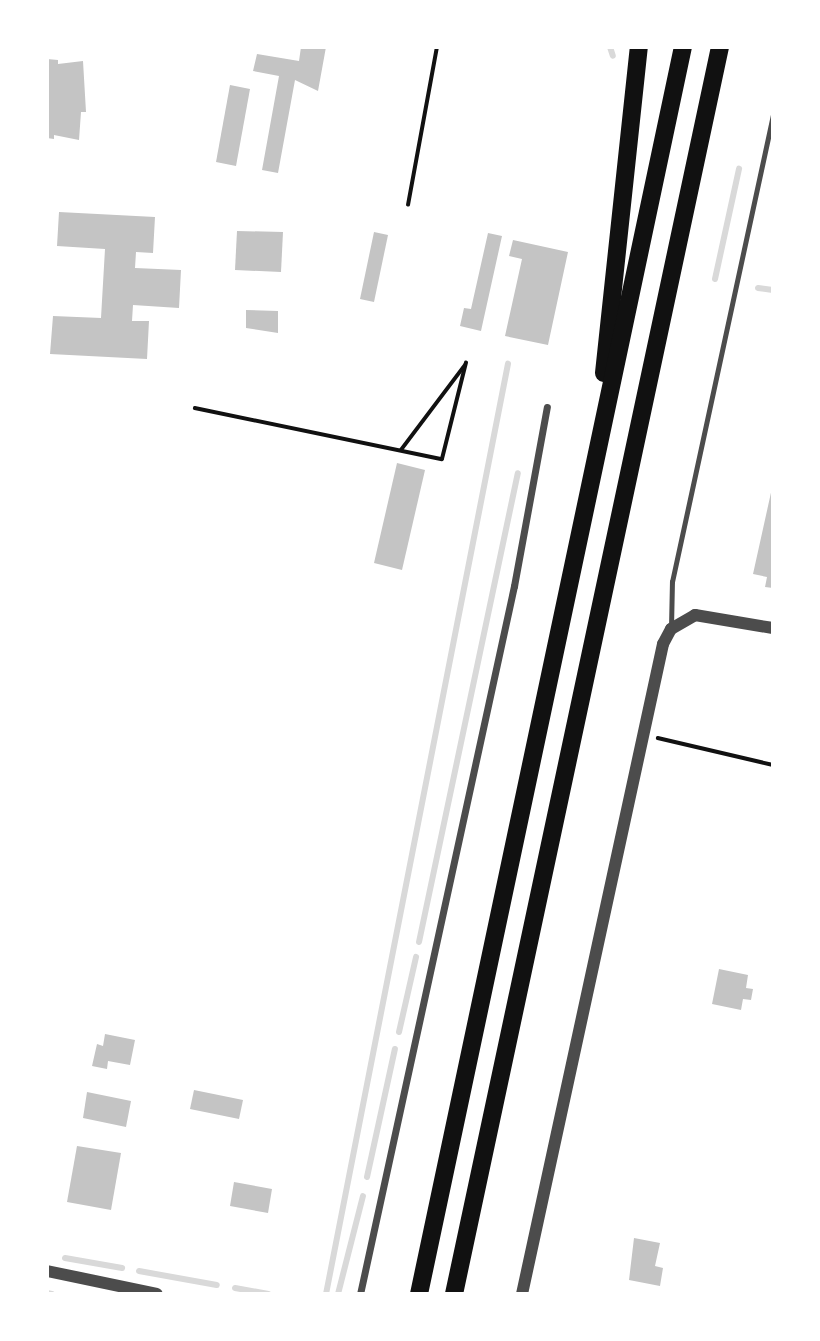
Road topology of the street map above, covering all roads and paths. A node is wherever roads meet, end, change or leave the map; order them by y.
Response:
1 (437, 47) edge
2 (639, 47) edge
3 (683, 47) edge
4 (720, 47) edge
5 (773, 114) edge
6 (408, 205) dead end
7 (547, 407) dead end
8 (195, 408) dead end
9 (401, 450) junction
10 (588, 498) junction
11 (773, 628) edge
12 (671, 629) junction
13 (643, 734) junction
14 (773, 765) edge
15 (47, 1271) edge
16 (158, 1294) edge
17 (360, 1294) edge
18 (419, 1294) edge
19 (454, 1294) edge
20 (523, 1294) edge

1 - 6 path
2 - 10 highway
3 - 10 highway
4 - 19 highway
5 - 12 lane
7 - 17 street
8 - 9 path
9 - 9 path
10 - 18 highway
11 - 12 street
12 - 13 street
13 - 14 path
13 - 20 street
15 - 16 street

